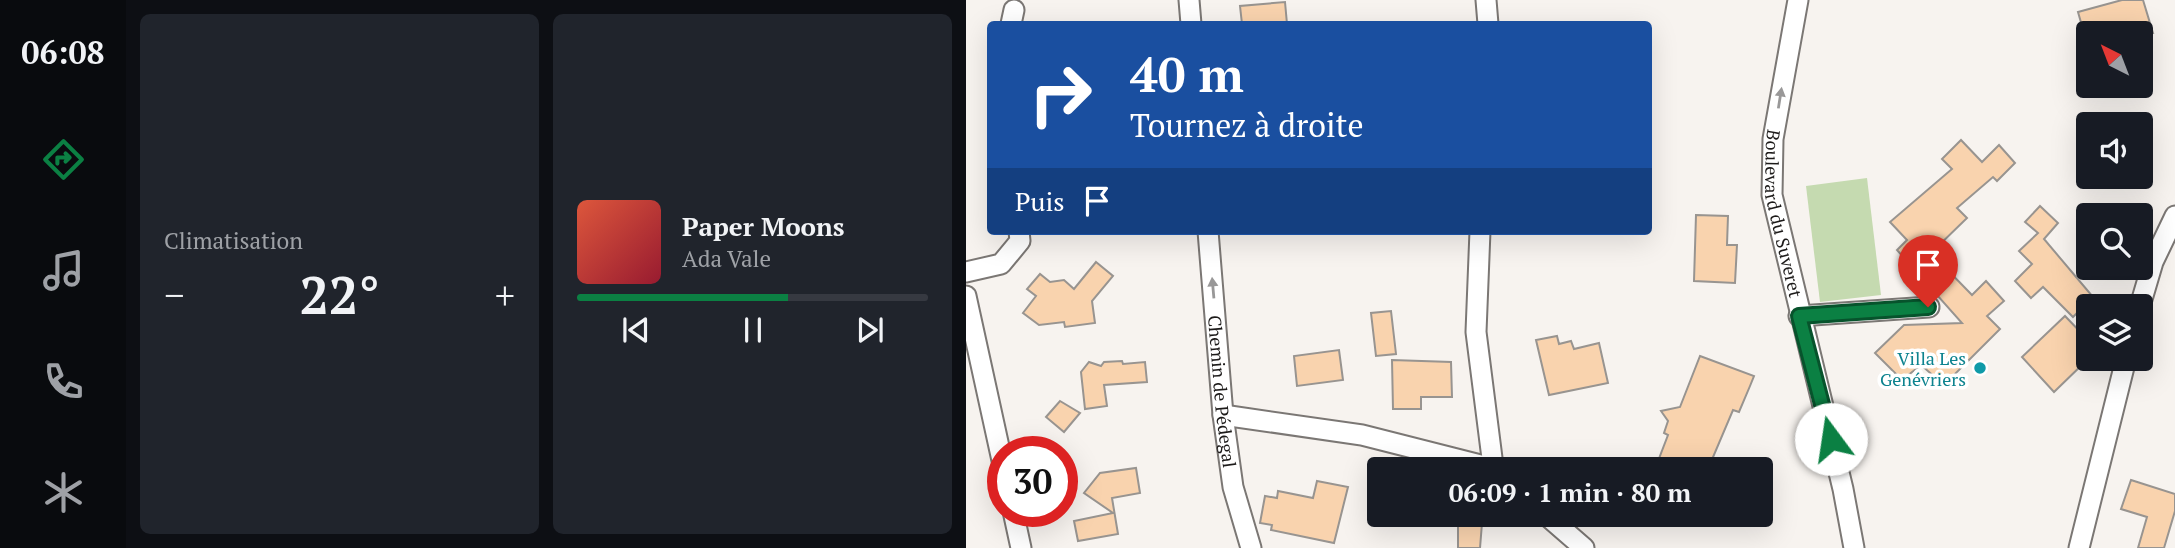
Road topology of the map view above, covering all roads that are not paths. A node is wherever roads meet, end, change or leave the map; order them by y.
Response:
1 (1189, 0) edge
2 (1486, 0) edge
3 (1798, 0) edge
4 (1191, 21) edge
5 (1488, 21) edge
6 (2175, 216) edge
7 (1019, 235) edge
8 (1208, 235) edge
9 (1480, 235) edge
10 (966, 272) edge
11 (2143, 294) edge
12 (966, 296) edge
13 (1928, 307) dead end
14 (1799, 316) junction
15 (2123, 371) edge
16 (1223, 415) junction
17 (997, 436) edge
18 (1451, 457) edge
19 (1493, 457) edge
20 (1016, 527) edge
21 (1560, 527) edge
22 (1021, 548) edge
23 (1251, 548) edge
24 (1584, 548) edge
25 (1854, 548) edge
26 (2079, 548) edge

1 - 4 street
2 - 5 street
14 -> 3 street, Boulevard du Suveret
6 - 11 street
7 - 10 street
16 -> 8 street, Chemin de Pédegal
9 - 19 street
12 - 17 street
13 - 14 street
14 - 25 street, Boulevard du Suveret
15 - 26 street
16 - 18 street
16 - 23 street, Chemin de Pédegal
20 - 22 street
21 - 24 street

